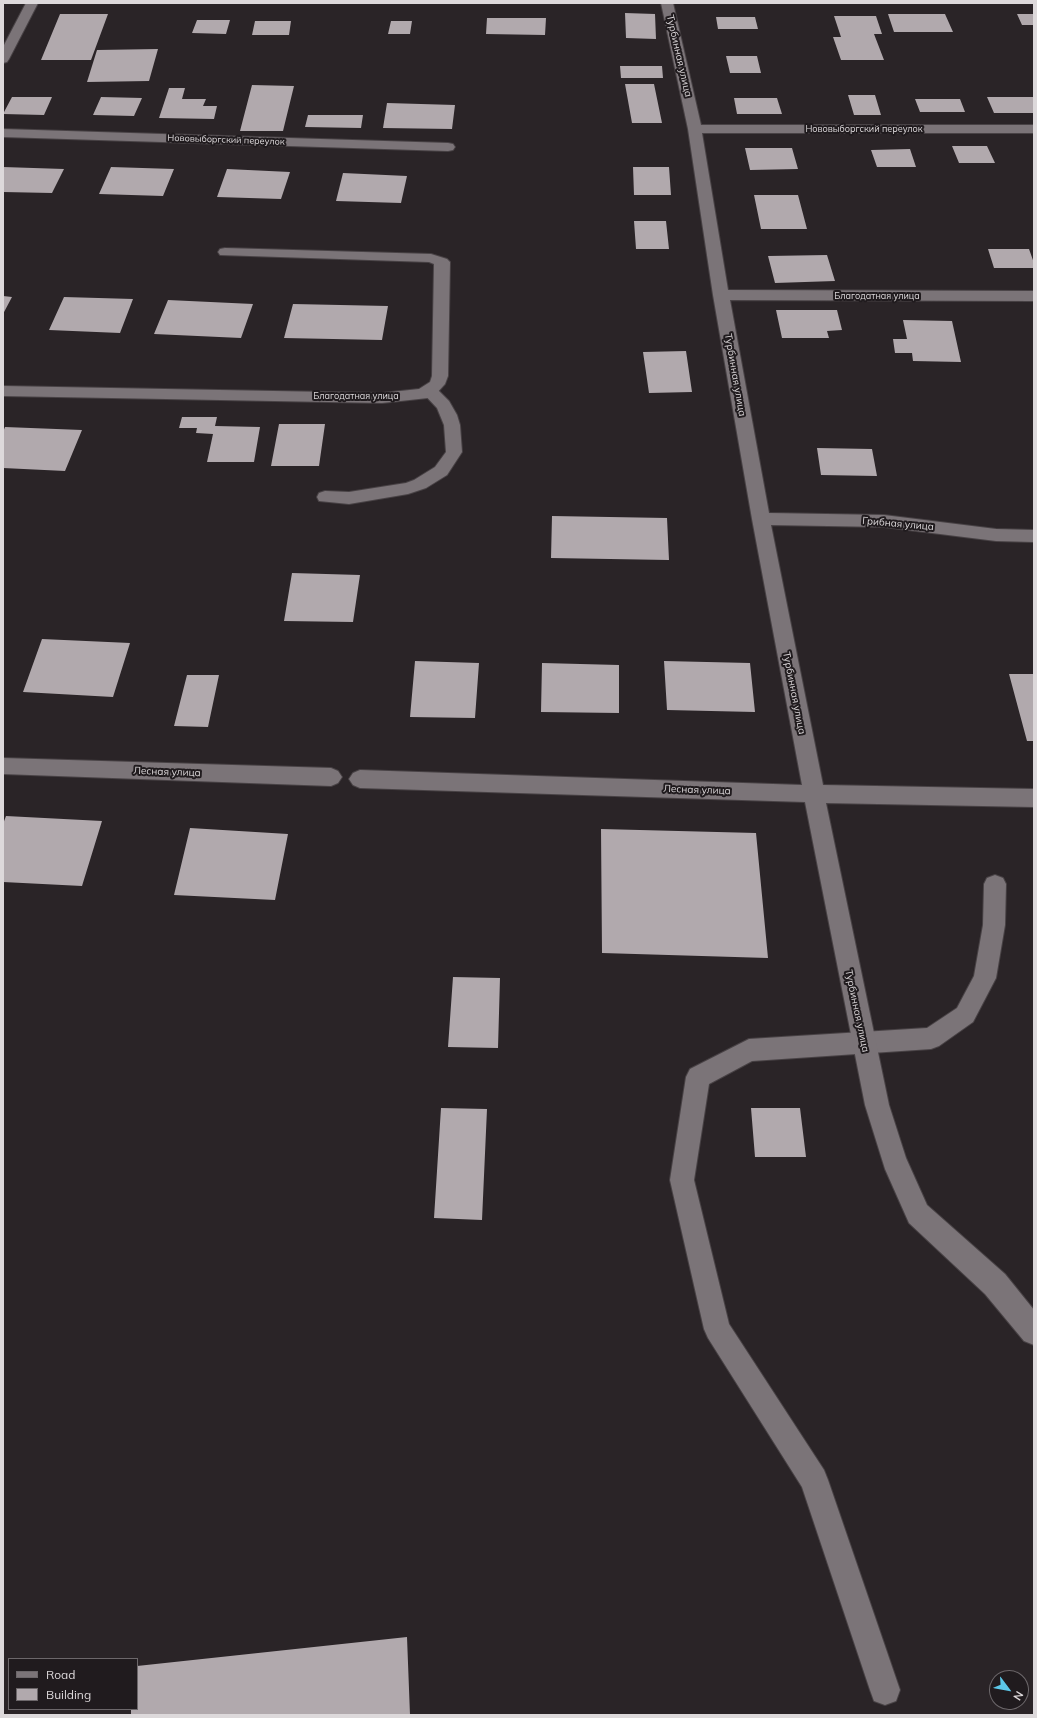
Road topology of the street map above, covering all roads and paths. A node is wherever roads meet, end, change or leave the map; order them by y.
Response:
1 (32, 3) edge
2 (667, 3) edge
3 (3, 59) edge
4 (1034, 128) edge
5 (695, 129) junction
6 (3, 133) edge
7 (448, 147) dead end
8 (225, 252) dead end
9 (721, 295) junction
10 (1034, 296) edge
11 (3, 391) edge
12 (429, 392) junction
13 (325, 497) dead end
14 (761, 519) junction
15 (1034, 536) edge
16 (3, 766) edge
17 (331, 777) dead end
18 (360, 779) dead end
19 (814, 794) junction
20 (1034, 798) edge
21 (995, 884) dead end
22 (863, 1041) junction
23 (1034, 1331) edge
24 (885, 1690) dead end

1 - 3 street
2 - 5 street, Турбинная улица
4 - 5 street, Нововыборгский переулок
5 - 9 street, Турбинная улица
6 - 7 street, Нововыборгский переулок
8 - 12 street
9 - 10 street, Благодатная улица
9 - 14 street, Турбинная улица
11 - 12 street, Благодатная улица
12 - 13 lane
14 - 15 street, Грибная улица
14 - 19 street, Турбинная улица
16 - 17 street, Лесная улица
18 - 19 street, Лесная улица
19 - 20 street, Лесная улица
19 - 22 street, Турбинная улица
21 - 22 lane
22 - 23 street, Турбинная улица
22 - 24 lane

